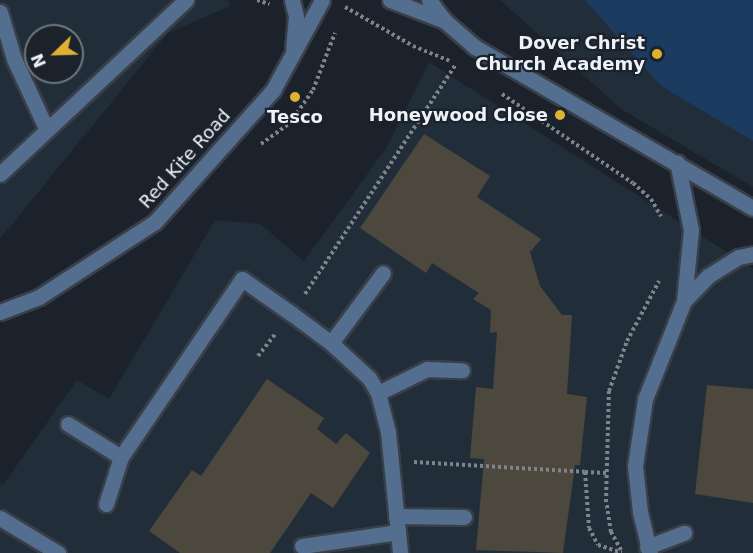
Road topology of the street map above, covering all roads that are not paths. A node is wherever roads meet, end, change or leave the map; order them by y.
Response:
1 (186, 0) edge
2 (292, 0) edge
3 (322, 0) edge
4 (390, 0) edge
5 (429, 0) edge
6 (0, 12) edge
7 (445, 21) junction
8 (289, 66) junction
9 (47, 130) junction
10 (677, 162) junction
11 (0, 174) edge
12 (753, 208) edge
13 (753, 254) edge
14 (383, 273) dead end
15 (684, 301) junction
16 (0, 312) edge
17 (332, 343) junction
18 (462, 370) dead end
19 (378, 393) junction
20 (68, 424) dead end
21 (121, 457) junction
22 (106, 504) dead end
23 (396, 516) junction
24 (464, 517) dead end
25 (0, 518) edge
26 (398, 532) junction
27 (684, 533) dead end
28 (302, 546) dead end
29 (48, 550) edge
30 (649, 550) edge
31 (400, 553) edge

1 - 9 street
2 - 8 street, Red Kite Road
3 - 8 street, Red Kite Road
4 - 7 street
5 - 7 street
6 - 9 street
7 - 10 street
8 - 16 street, Red Kite Road
9 - 11 street
10 - 12 street
10 - 15 street
13 - 15 street
14 - 17 street
15 - 30 street
17 - 19 street
17 - 21 street
18 - 19 street
19 - 23 street
20 - 21 street
21 - 22 street
23 - 24 street
23 - 26 street
25 - 29 street
26 - 28 street
26 - 31 street
27 - 30 street

